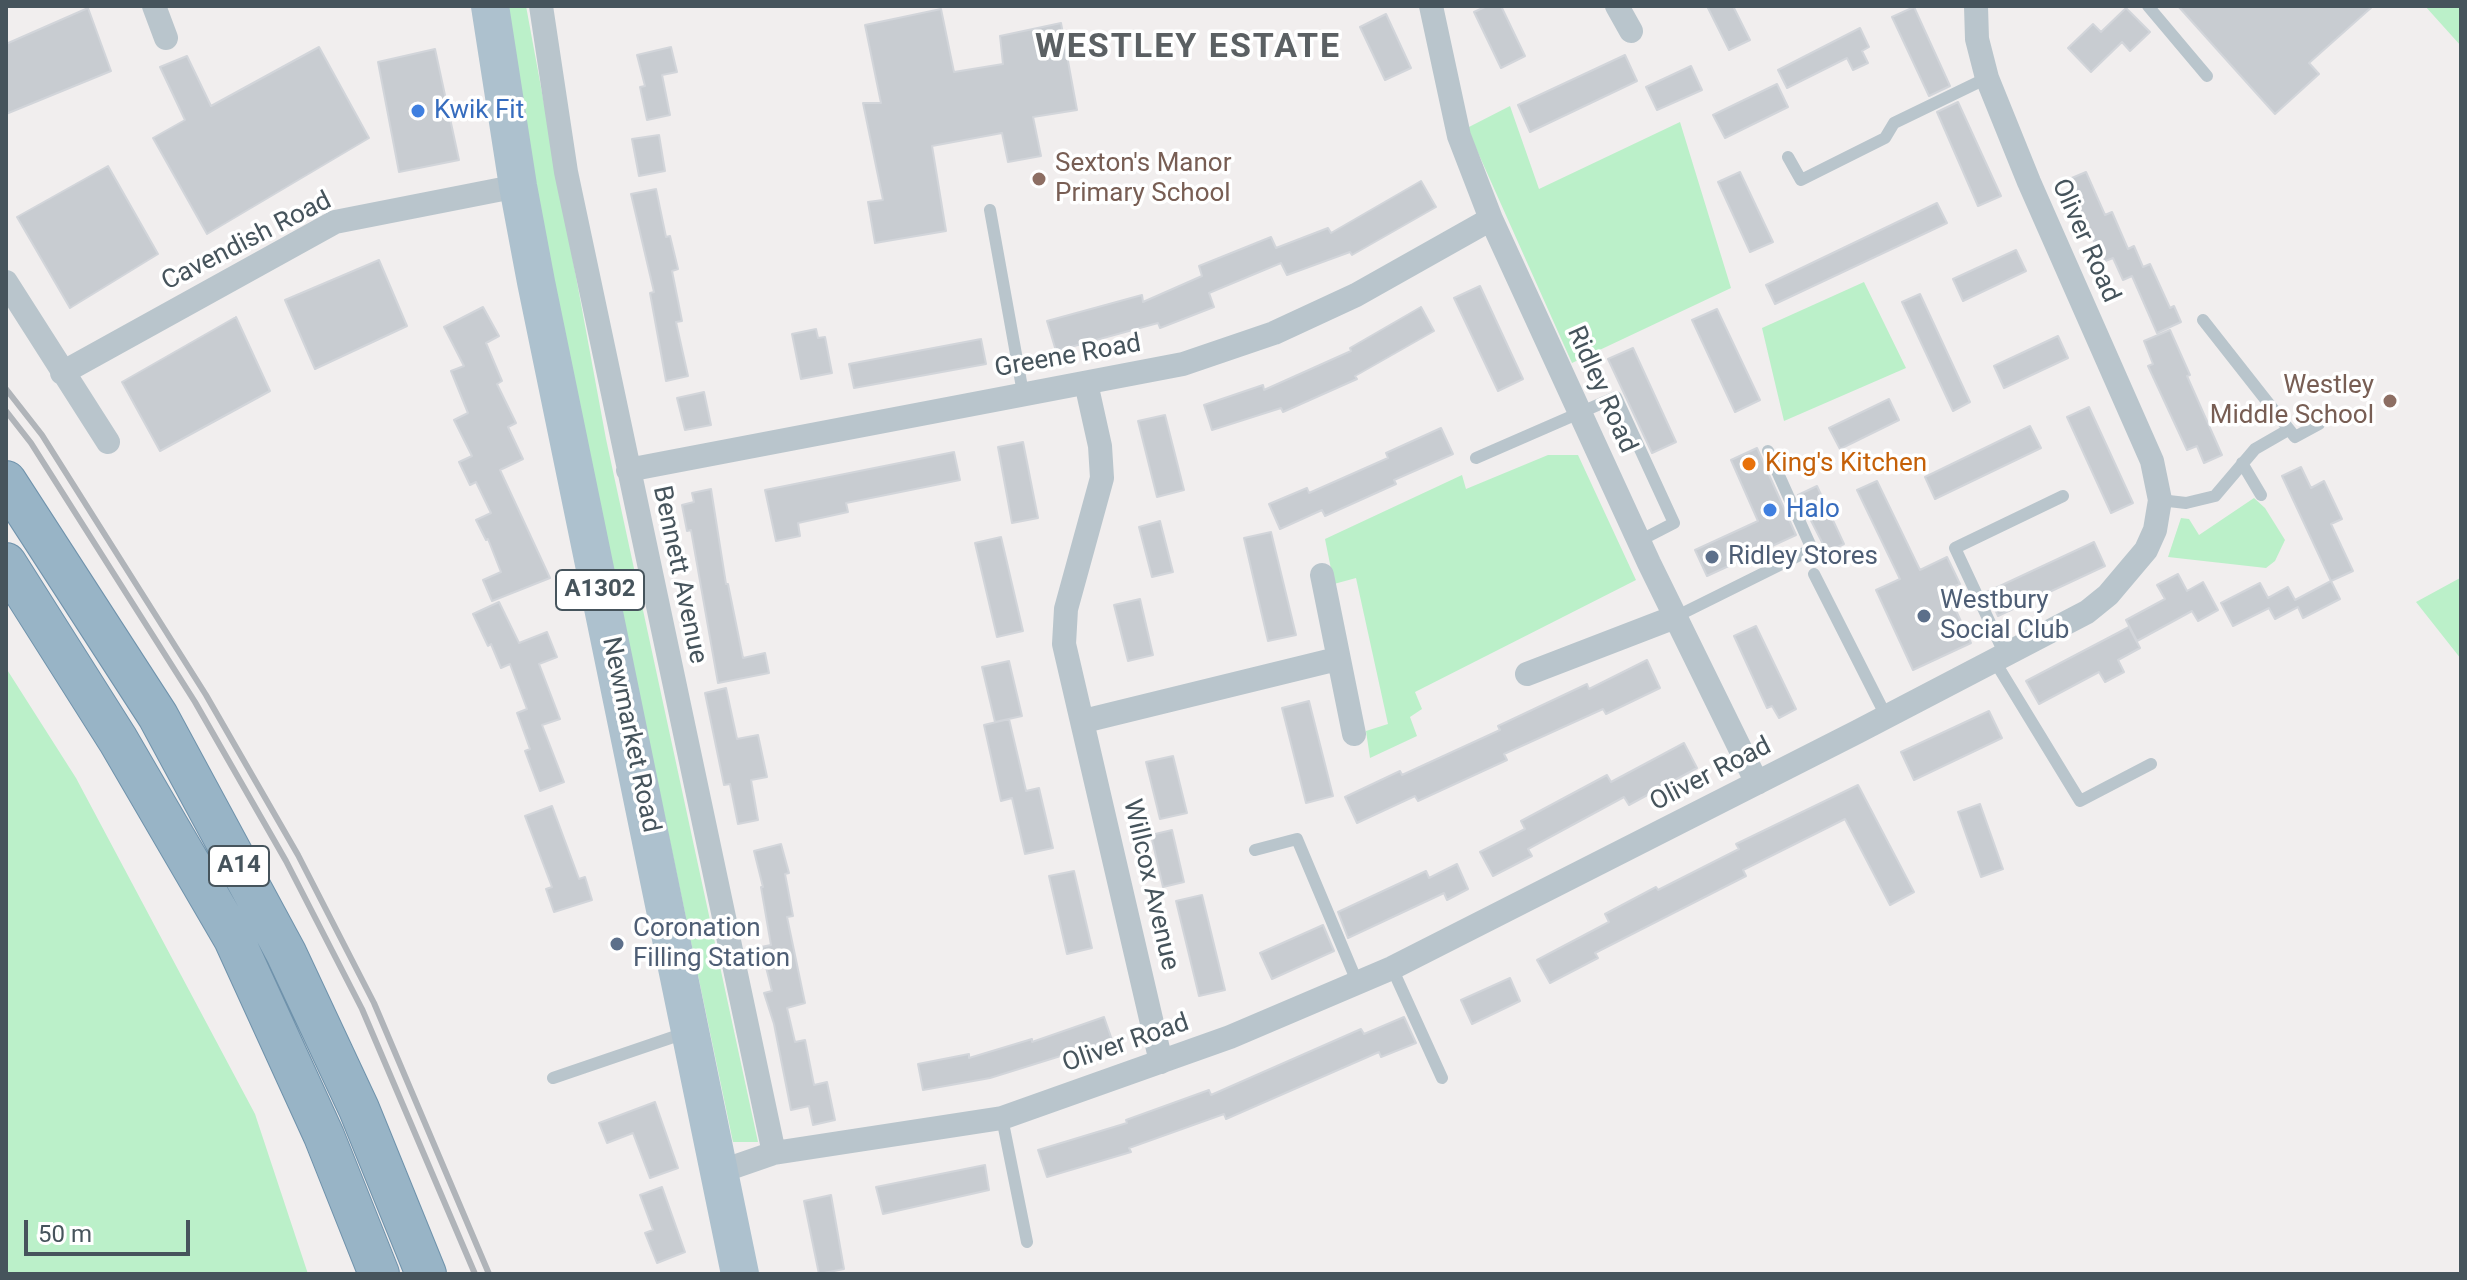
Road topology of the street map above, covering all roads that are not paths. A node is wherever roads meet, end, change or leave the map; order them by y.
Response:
1 (154, 6) edge
2 (490, 6) edge
3 (541, 6) edge
4 (1431, 6) edge
5 (1617, 6) edge
6 (1976, 6) edge
7 (2148, 6) edge
8 (1631, 31) dead end
9 (166, 38) dead end
10 (2207, 76) dead end
11 (1987, 78) junction
12 (1788, 157) dead end
13 (518, 186) junction
14 (990, 210) dead end
15 (1491, 219) junction
16 (6, 282) edge
17 (2203, 320) dead end
18 (62, 373) junction
19 (1086, 383) junction
20 (1023, 393) junction
21 (1579, 412) junction
22 (2319, 424) dead end
23 (2288, 430) junction
24 (108, 442) dead end
25 (1768, 451) dead end
26 (1476, 458) dead end
27 (2242, 463) junction
28 (628, 470) junction
29 (6, 481) edge
30 (2261, 495) dead end
31 (2063, 496) dead end
32 (2160, 500) junction
33 (1639, 541) junction
34 (6, 563) edge
35 (1814, 574) dead end
36 (1322, 575) dead end
37 (1675, 617) junction
38 (2000, 658) junction
39 (1337, 659) junction
40 (1527, 674) dead end
41 (1886, 716) junction
42 (1084, 721) junction
43 (1354, 734) dead end
44 (2151, 764) dead end
45 (1757, 783) junction
46 (1255, 850) dead end
47 (1392, 968) junction
48 (1358, 984) junction
49 (692, 1030) junction
50 (1161, 1062) junction
51 (553, 1078) dead end
52 (1442, 1078) dead end
53 (1002, 1118) junction
54 (774, 1153) junction
55 (719, 1172) junction
56 (1027, 1242) dead end
57 (379, 1274) edge
58 (426, 1274) edge
59 (740, 1274) edge

1 - 9 street
2 - 13 main road, Newmarket Road / A1302
3 - 28 street, Bennett Avenue
4 - 15 street, Ridley Road
5 - 8 street
6 - 11 street, Oliver Road
7 - 10 lane
11 - 12 lane
11 - 32 street, Oliver Road
13 - 18 street, Cavendish Road
13 - 49 main road, Newmarket Road / A1302
14 - 20 lane
15 - 19 street, Greene Road
15 - 21 street, Ridley Road
16 - 18 street
17 - 23 lane
18 - 24 street
19 - 20 street, Greene Road
19 - 42 street, Willcox Avenue
20 - 28 street, Greene Road
21 - 26 lane
21 - 33 street, Ridley Road
21 - 33 lane
22 - 23 lane
23 - 27 lane
25 - 37 lane
27 - 30 lane
27 - 32 lane
28 - 54 street, Bennett Avenue
29 - 58 highway, A14
31 - 38 lane
32 - 38 street, Oliver Road
33 - 37 street, Ridley Road
34 - 57 highway, A14
35 - 41 lane
36 - 39 street
37 - 40 street
37 - 45 street, Ridley Road
38 - 41 street, Oliver Road
38 - 44 lane
39 - 42 street
39 - 43 street
41 - 45 street, Oliver Road
42 - 50 street, Willcox Avenue
45 - 47 street, Oliver Road
46 - 48 lane
47 - 48 street, Oliver Road
47 - 52 lane
48 - 50 street, Oliver Road
49 - 51 lane
49 - 55 main road, Newmarket Road / A1302
50 - 53 street, Oliver Road
53 - 54 street, Oliver Road
53 - 56 lane
54 - 55 street, Oliver Road
55 - 59 main road, Newmarket Road / A1302

